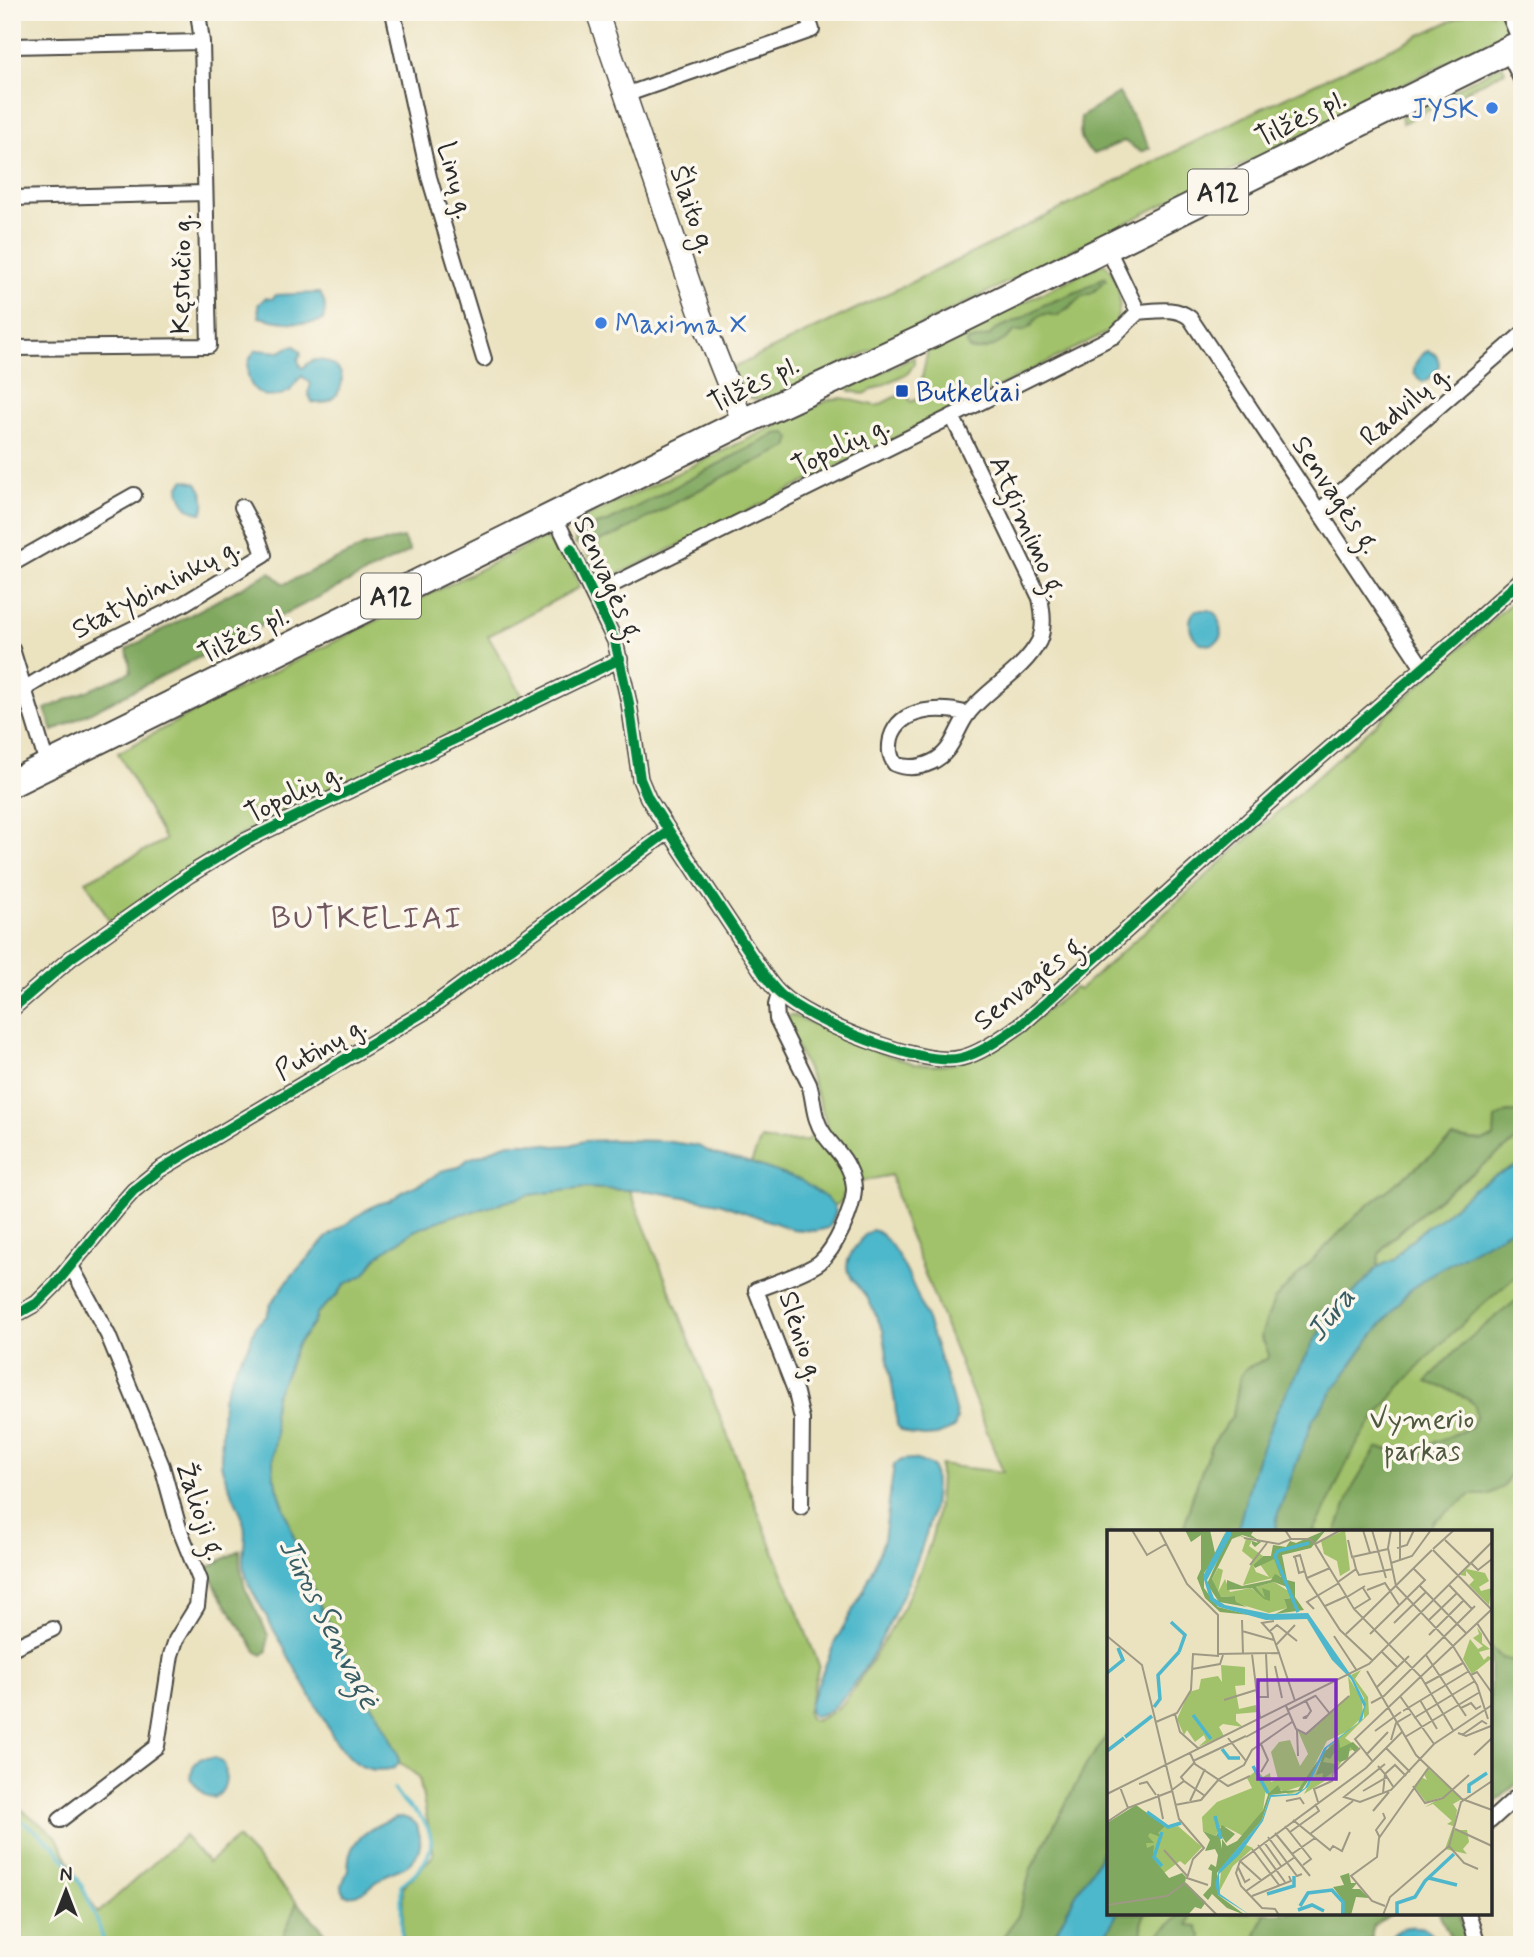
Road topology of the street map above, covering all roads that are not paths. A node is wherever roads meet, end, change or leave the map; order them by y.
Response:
1 (198, 12) edge
2 (393, 12) edge
3 (597, 12) edge
4 (806, 12) edge
5 (1508, 12) edge
6 (202, 42) junction
7 (12, 46) edge
8 (1517, 46) edge
9 (1522, 81) edge
10 (625, 95) junction
11 (205, 193) junction
12 (12, 198) edge
13 (1107, 247) junction
14 (1138, 312) junction
15 (1522, 334) edge
16 (12, 348) edge
17 (484, 359) dead end
18 (953, 416) junction
19 (743, 422) junction
20 (134, 495) dead end
21 (242, 507) dead end
22 (1319, 511) junction
23 (554, 515) junction
24 (12, 564) edge
25 (1522, 579) edge
26 (594, 594) junction
27 (12, 649) edge
28 (620, 659) junction
29 (1423, 668) junction
30 (24, 689) junction
31 (968, 714) junction
32 (48, 766) junction
33 (12, 783) edge
34 (669, 831) junction
35 (779, 994) junction
36 (12, 1009) edge
37 (71, 1266) junction
38 (12, 1317) edge
39 (801, 1507) dead end
40 (52, 1629) dead end
41 (12, 1648) edge
42 (1522, 1792) edge
43 (1492, 1819) edge
44 (60, 1820) dead end
45 (1469, 1915) edge
46 (1478, 1945) edge

1 - 6 street, Kęstučio g.
2 - 17 street, Linų g.
3 - 10 main road, Šlaito g.
4 - 10 street
5 - 8 street
6 - 7 street
6 - 11 street, Kęstučio g.
8 - 9 street
8 - 13 highway, Tilžės pl. / A12
10 - 19 main road, Šlaito g.
11 - 12 street
11 - 16 street, Kęstučio g.
13 - 14 street
13 - 19 highway, Tilžės pl. / A12
14 - 18 street, Topolių g.
14 - 22 street, Senvagės g.
15 - 22 street, Radvilų g.
18 - 26 street, Topolių g.
18 - 31 street, Atgimimo g.
19 - 23 highway, Tilžės pl. / A12
20 - 24 street
21 - 30 street, Statybininkų g.
22 - 29 street, Senvagės g.
23 - 26 street, Senvagės g.
23 - 32 highway, Tilžės pl. / A12
25 - 29 street
26 - 28 street, Senvagės g.
27 - 30 street
28 - 34 street, Senvagės g.
28 - 36 street, Topolių g.
29 - 35 street, Senvagės g.
30 - 32 street
31 - 31 street, Atgimimo g.
32 - 33 highway, Tilžės pl. / A12
34 - 35 street, Senvagės g.
34 - 37 street, Putinų g.
35 - 39 street, Slėnio g.
37 - 38 street, Putinų g.
37 - 44 street, Žalioji g.
40 - 41 street
42 - 43 street
45 - 46 street

